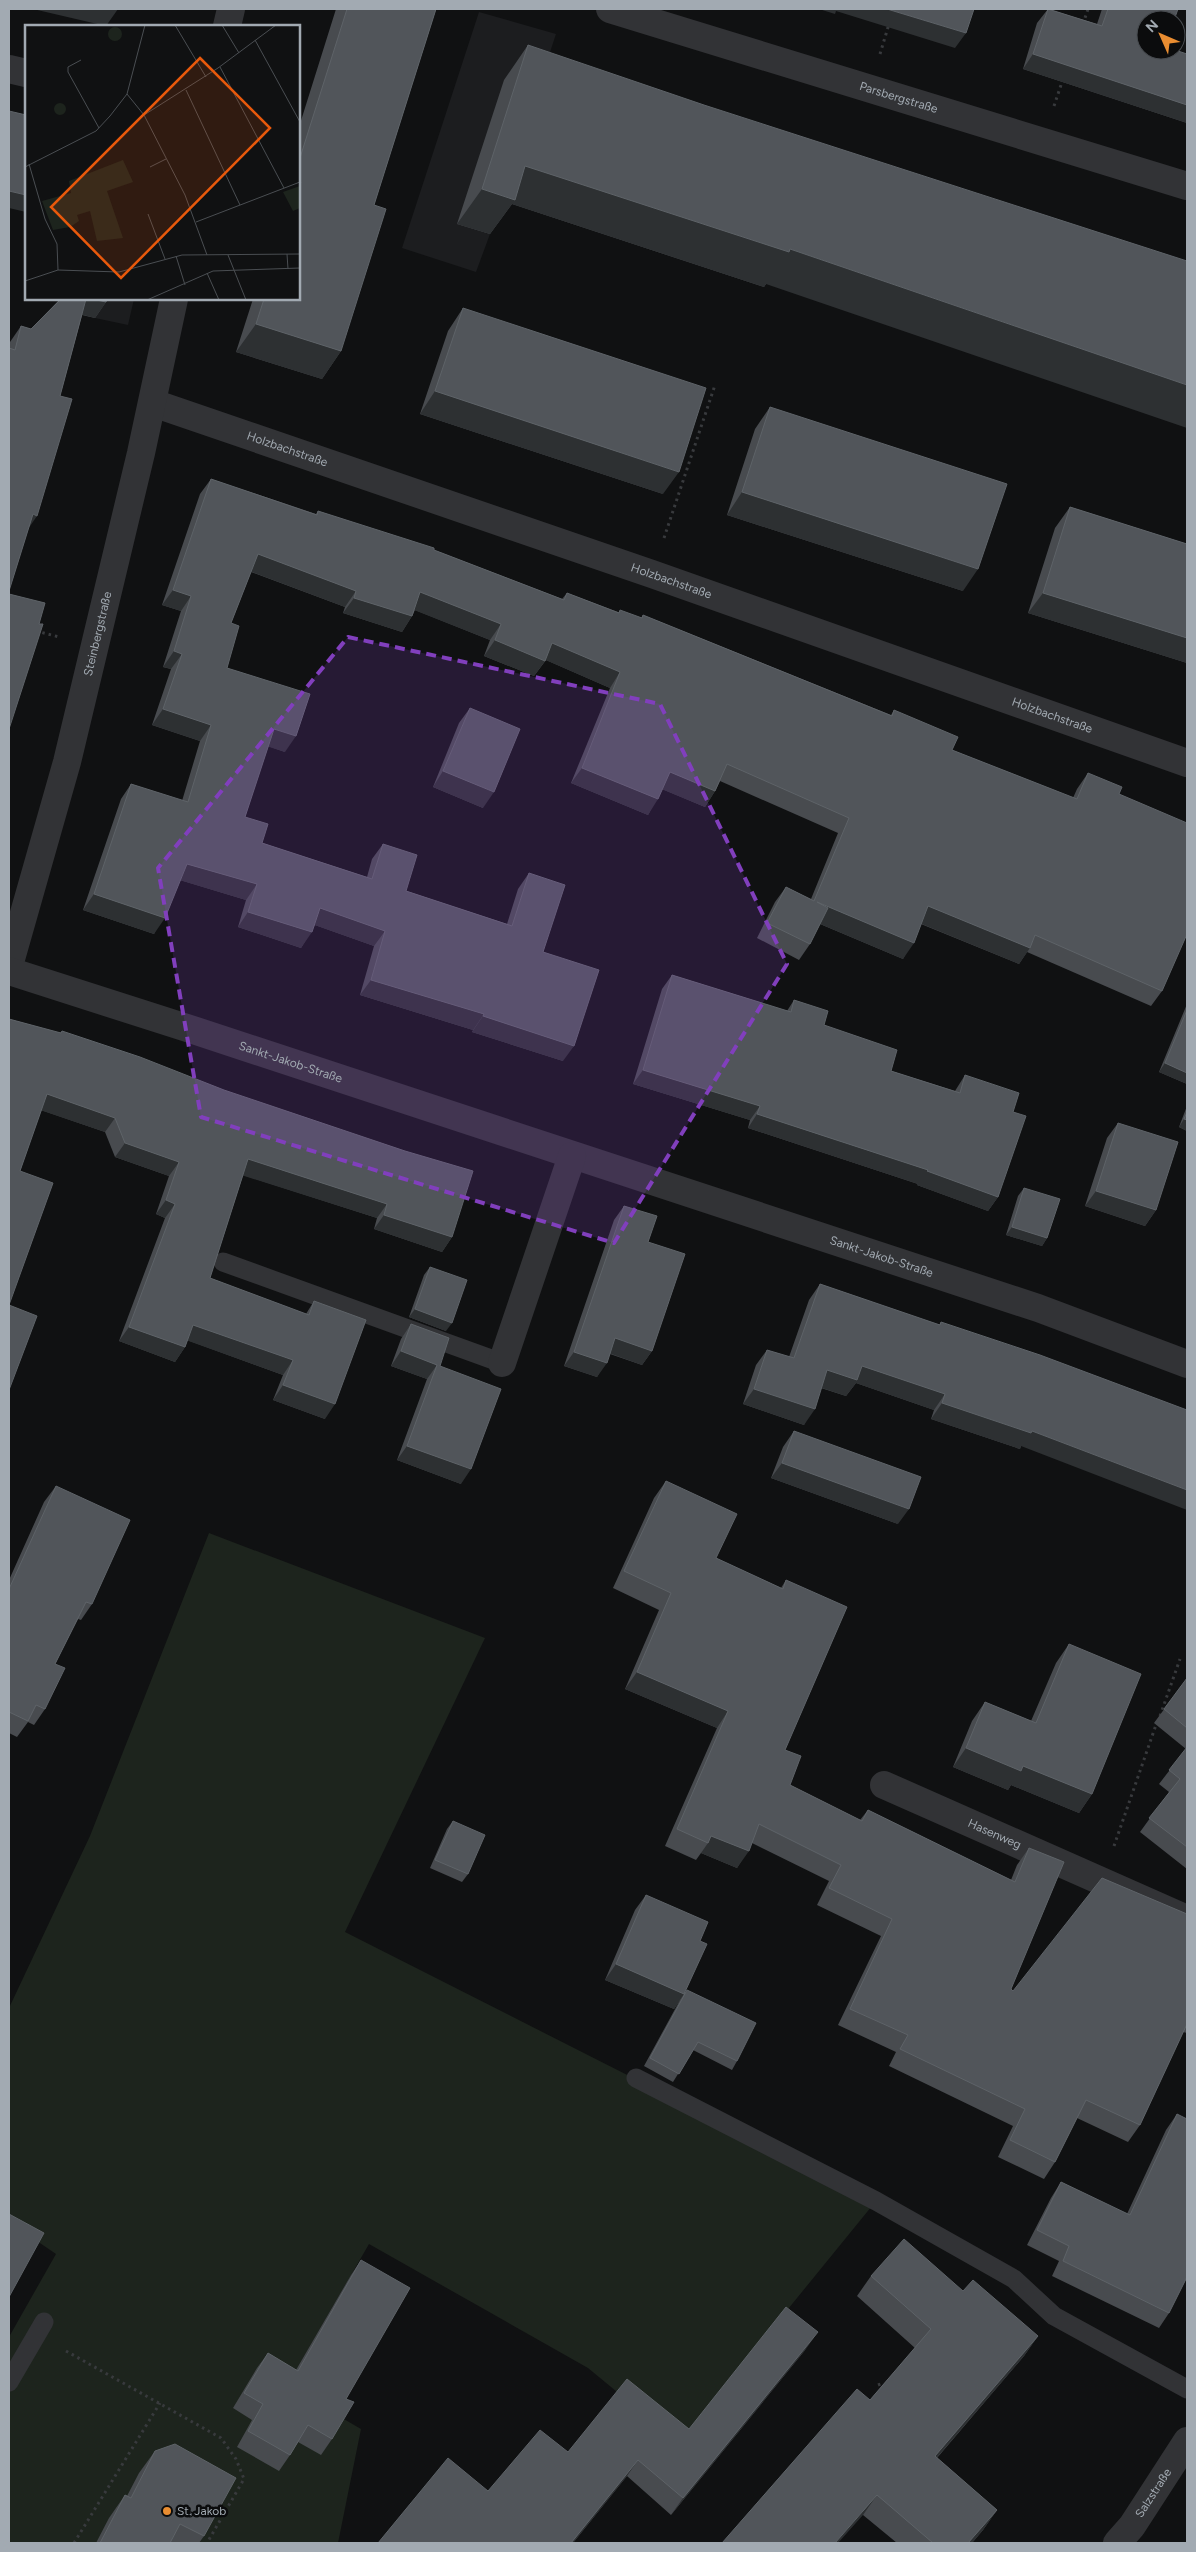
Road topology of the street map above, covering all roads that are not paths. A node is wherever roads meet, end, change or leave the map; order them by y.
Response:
1 (230, 9) edge
2 (610, 9) edge
3 (227, 25) edge
4 (9, 69) edge
5 (25, 73) edge
6 (1187, 186) edge
7 (174, 300) edge
8 (153, 403) junction
9 (1187, 763) edge
10 (9, 966) edge
11 (9, 971) edge
12 (572, 1156) junction
13 (223, 1262) edge
14 (502, 1363) joint
15 (1187, 1364) edge
16 (884, 1785) dead end
17 (1187, 1919) edge
18 (636, 2078) dead end
19 (40, 2328) road end
20 (9, 2382) edge
21 (1187, 2389) edge
22 (1187, 2441) edge
23 (1117, 2543) edge

1 - 3 street
2 - 6 street, Parsbergstraße
4 - 5 street
7 - 8 street, Steinbergstraße
8 - 9 street, Holzbachstraße
8 - 10 street, Steinbergstraße
11 - 12 street, Sankt-Jakob-Straße
12 - 14 street
12 - 15 street, Sankt-Jakob-Straße
13 - 14 lane
16 - 17 street, Hasenweg
18 - 21 lane
19 - 20 lane
22 - 23 street, Salzstraße

